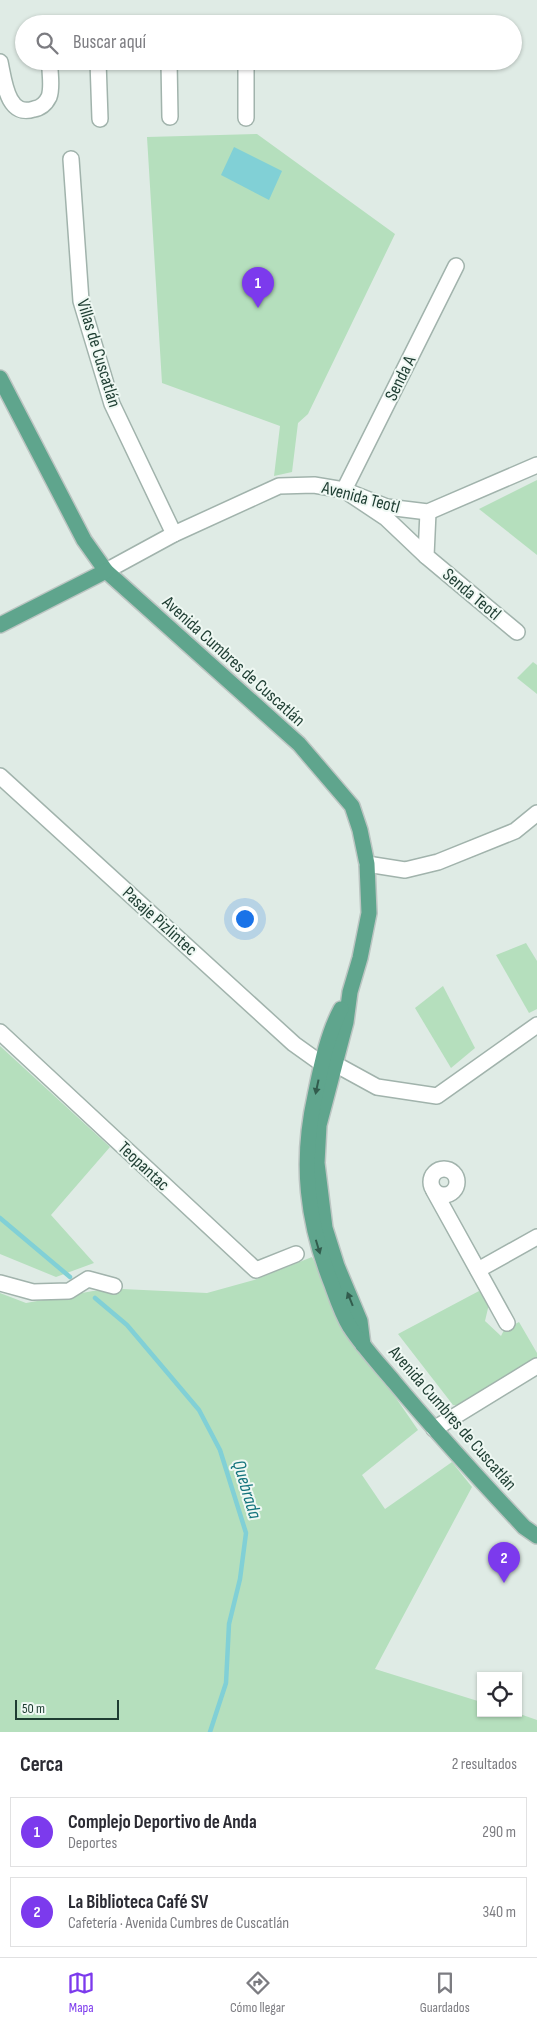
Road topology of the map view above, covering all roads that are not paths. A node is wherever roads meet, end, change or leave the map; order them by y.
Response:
1 (0, 62) edge
2 (50, 70) edge
3 (98, 70) edge
4 (169, 70) edge
5 (246, 70) edge
6 (170, 117) dead end
7 (100, 118) dead end
8 (246, 118) dead end
9 (71, 159) dead end
10 (456, 266) dead end
11 (0, 378) edge
12 (537, 466) edge
13 (344, 490) junction
14 (428, 512) junction
15 (174, 534) junction
16 (426, 556) junction
17 (106, 571) junction
18 (0, 625) edge
19 (517, 632) dead end
20 (0, 776) edge
21 (537, 813) edge
22 (367, 864) junction
23 (537, 1025) edge
24 (0, 1032) edge
25 (329, 1064) junction
26 (434, 1190) dead end
27 (537, 1237) edge
28 (296, 1254) dead end
29 (478, 1270) junction
30 (0, 1283) edge
31 (114, 1286) dead end
32 (507, 1323) dead end
33 (537, 1366) edge
34 (434, 1429) junction
35 (537, 1536) edge

1 - 2 street
3 - 7 street
4 - 6 street
5 - 8 street
9 - 15 street, Villas de Cuscatlán
10 - 13 street, Senda A
11 - 17 main road, Avenida Cumbres de Cuscatlán
12 - 14 street, Avenida Teotl
13 - 14 street, Avenida Teotl
13 - 15 street, Avenida Teotl
13 - 16 street, Senda Teotl
14 - 16 street, Senda Teotl
15 - 17 street, Avenida Teotl
16 - 19 street, Senda Teotl
17 - 18 main road
17 - 22 main road, Avenida Cumbres de Cuscatlán
20 - 25 street, Pasaje Pizlintec
21 - 22 street
22 - 25 main road, Avenida Cumbres de Cuscatlán
23 - 25 street, Pasaje Pizlintec
24 - 28 street, Teopantac
25 - 34 main road, Avenida Cumbres de Cuscatlán
26 - 29 street
27 - 29 street
29 - 32 street
30 - 31 street
33 - 34 street
34 - 35 main road, Avenida Cumbres de Cuscatlán

